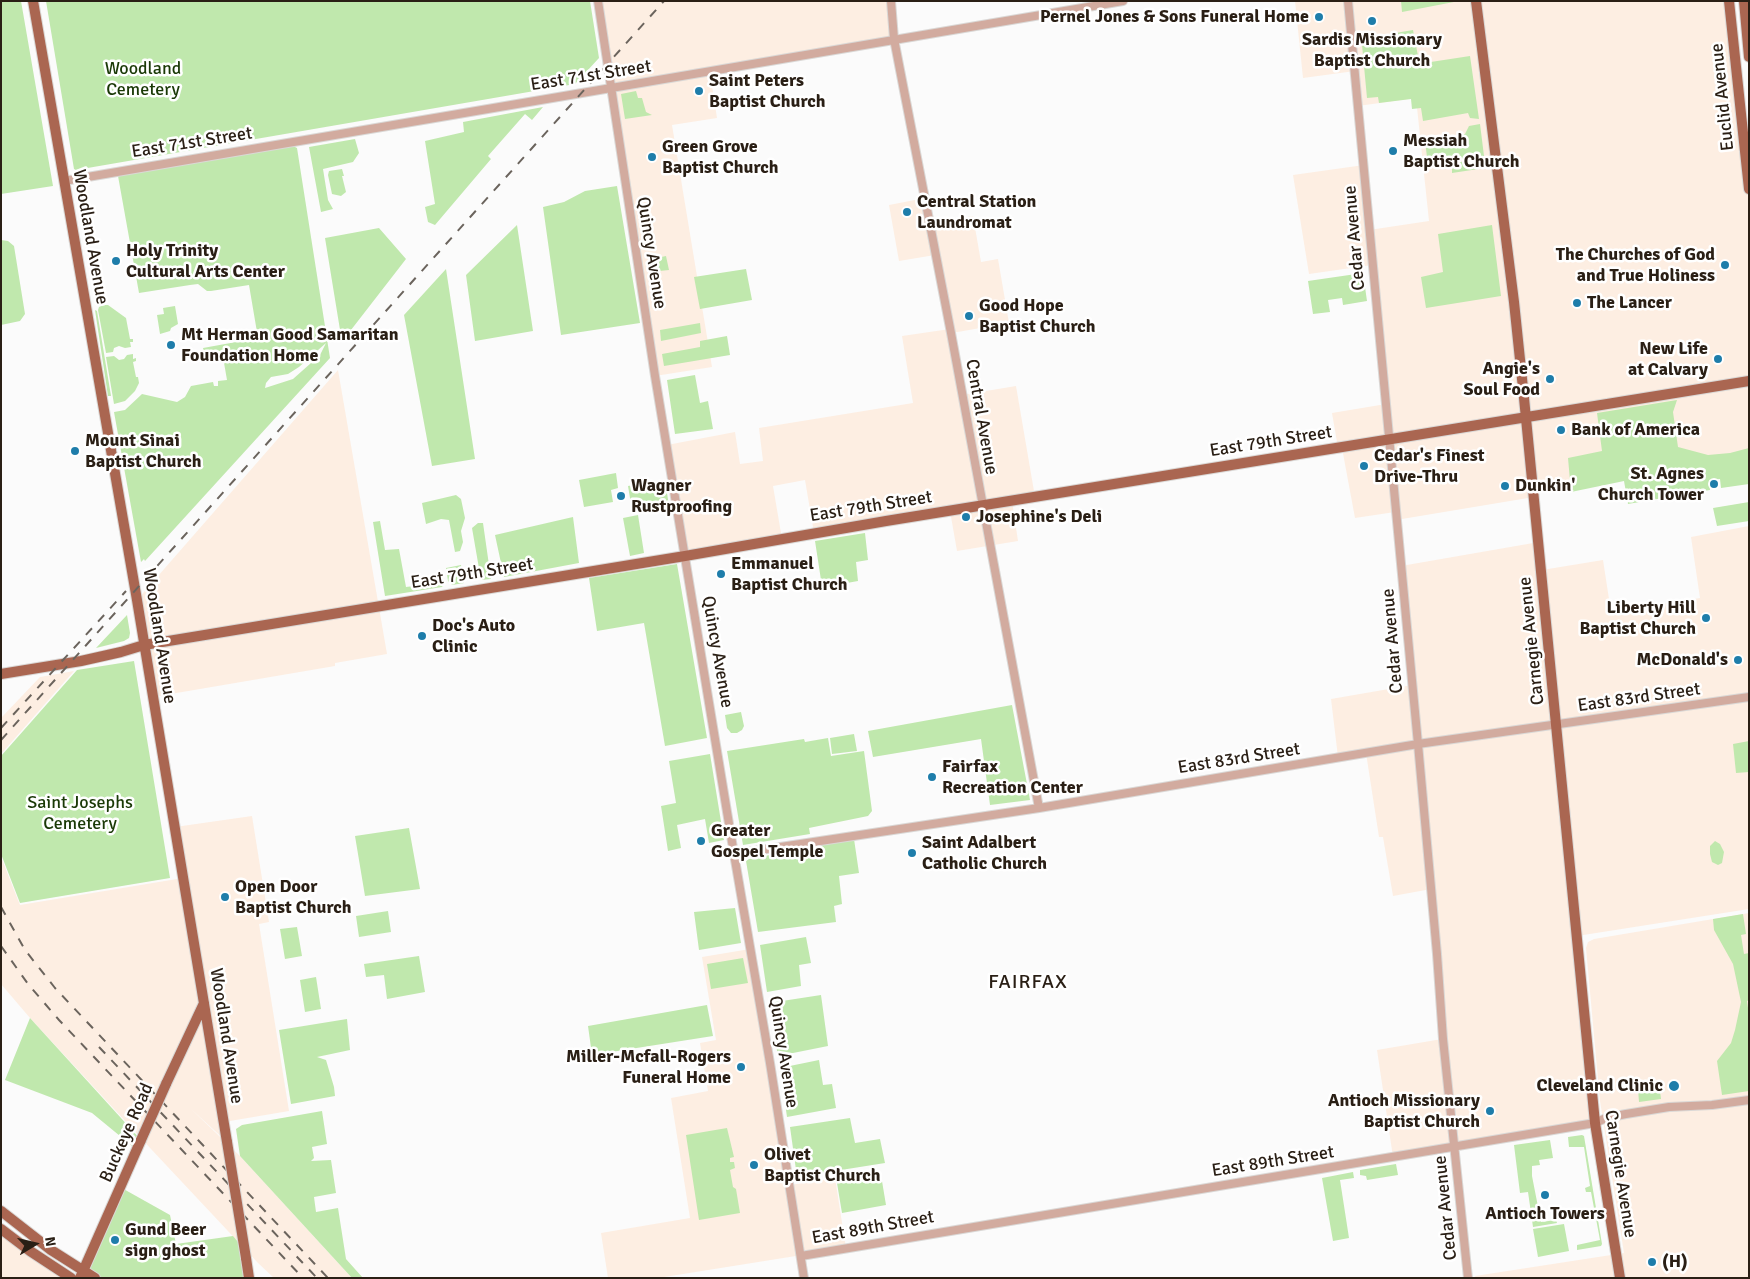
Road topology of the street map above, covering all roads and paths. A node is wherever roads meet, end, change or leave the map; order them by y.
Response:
1 (33, 1) edge
2 (598, 1) edge
3 (891, 1) edge
4 (1123, 1) edge
5 (1348, 1) edge
6 (1476, 1) edge
7 (1730, 1) edge
8 (1744, 1) edge
9 (894, 39) junction
10 (1749, 57) edge
11 (611, 87) junction
12 (64, 181) junction
13 (1749, 189) edge
14 (1749, 381) edge
15 (1526, 416) junction
16 (1389, 440) junction
17 (982, 506) junction
18 (685, 556) junction
19 (144, 644) junction
20 (1, 674) edge
21 (1749, 697) edge
22 (1557, 725) junction
23 (1418, 744) junction
24 (1038, 808) junction
25 (734, 854) junction
26 (204, 1003) junction
27 (1749, 1100) edge
28 (1595, 1123) junction
29 (1455, 1146) junction
30 (1, 1211) edge
31 (1, 1229) edge
32 (801, 1256) junction
33 (82, 1274) edge
34 (71, 1278) edge
35 (95, 1278) edge
36 (249, 1278) edge
37 (804, 1278) edge
38 (1468, 1278) edge
39 (1620, 1278) edge

1 - 12 main road, Woodland Avenue
2 - 11 street, Quincy Avenue
3 - 9 street, Central Avenue
4 - 9 street, East 71st Street
5 - 16 street, Cedar Avenue
6 - 15 main road, Carnegie Avenue
7 - 13 main road, Euclid Avenue
8 - 10 main road, Euclid Avenue
9 - 11 street, East 71st Street
9 - 17 street, Central Avenue
11 - 12 street, East 71st Street
11 - 18 street, Quincy Avenue
12 - 19 main road, Woodland Avenue
14 - 15 main road, East 79th Street
15 - 16 main road, East 79th Street
15 - 22 main road, Carnegie Avenue
16 - 17 main road, East 79th Street
16 - 23 street, Cedar Avenue
17 - 18 main road, East 79th Street
17 - 24 street, Central Avenue
18 - 19 main road, East 79th Street
18 - 25 street, Quincy Avenue
19 - 20 main road, East 79th Street
19 - 26 main road, Woodland Avenue
21 - 22 street, East 83rd Street
22 - 23 street, East 83rd Street
22 - 28 main road, Carnegie Avenue
23 - 24 street, East 83rd Street
23 - 29 street, Cedar Avenue
24 - 25 street, East 83rd Street
25 - 32 street, Quincy Avenue
26 - 33 main road, Buckeye Road, bridge
26 - 36 main road, Woodland Avenue, bridge
27 - 28 street, East 89th Street
28 - 29 street, East 89th Street
28 - 39 main road, Carnegie Avenue
29 - 32 street, East 89th Street
29 - 38 street, Cedar Avenue
30 - 33 main road
31 - 34 main road
32 - 37 street, Quincy Avenue
33 - 35 main road

